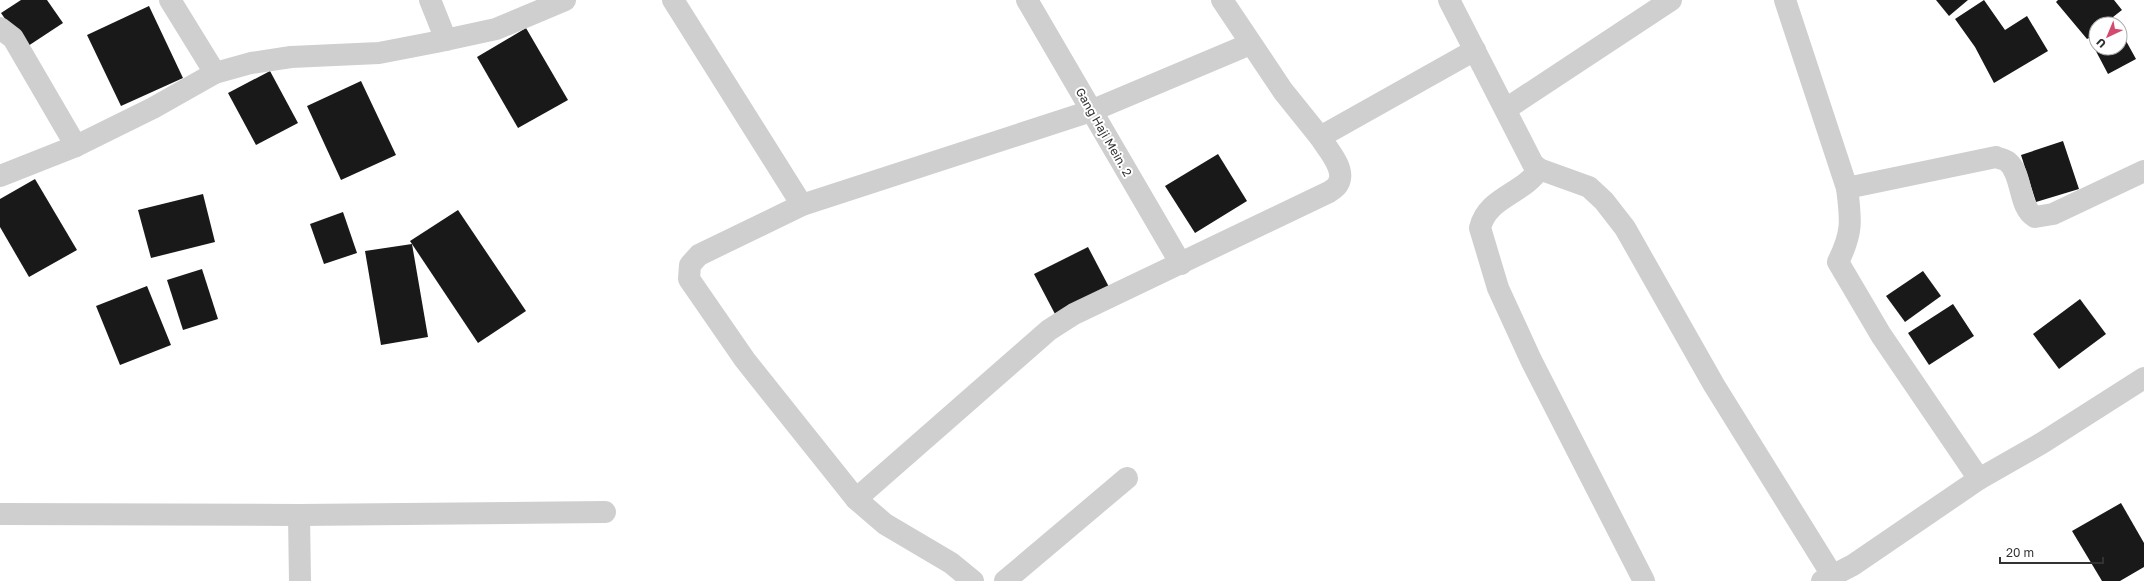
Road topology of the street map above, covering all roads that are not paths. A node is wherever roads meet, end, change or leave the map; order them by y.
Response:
1 (170, 0) edge
2 (430, 0) edge
3 (565, 0) edge
4 (673, 0) edge
5 (1027, 0) edge
6 (1222, 0) edge
7 (1449, 0) edge
8 (1671, 0) edge
9 (1785, 0) edge
10 (0, 28) edge
11 (446, 40) junction
12 (1250, 44) junction
13 (1475, 50) junction
14 (215, 72) junction
15 (1506, 109) junction
16 (1091, 111) junction
17 (1320, 137) junction
18 (76, 146) junction
19 (1539, 169) junction
20 (2144, 171) edge
21 (0, 176) edge
22 (1847, 188) junction
23 (802, 205) junction
24 (1181, 264) junction
25 (2144, 378) edge
26 (1127, 478) dead end
27 (1979, 479) junction
28 (856, 499) junction
29 (605, 512) dead end
30 (0, 514) edge
31 (299, 515) junction
32 (1856, 573) edge
33 (1827, 578) edge
34 (300, 581) edge
35 (973, 581) edge
36 (1005, 581) edge
37 (1644, 581) edge

1 - 14 street
2 - 11 street
3 - 11 street
4 - 23 street
5 - 16 street, Gang Haji Mein. 2
6 - 12 street
7 - 13 street
8 - 15 street
9 - 22 street
10 - 18 street
11 - 14 street
12 - 16 street
12 - 17 street
13 - 15 street
13 - 17 street
14 - 18 street
15 - 19 street
16 - 23 street
16 - 24 street, Gang Haji Mein. 2
17 - 24 street
18 - 21 street
19 - 33 street
19 - 37 street
20 - 22 street
22 - 27 street
23 - 28 street
24 - 28 street
25 - 27 street
26 - 36 street
27 - 32 street
28 - 35 street
29 - 31 street
30 - 31 street
31 - 34 street
32 - 33 street

